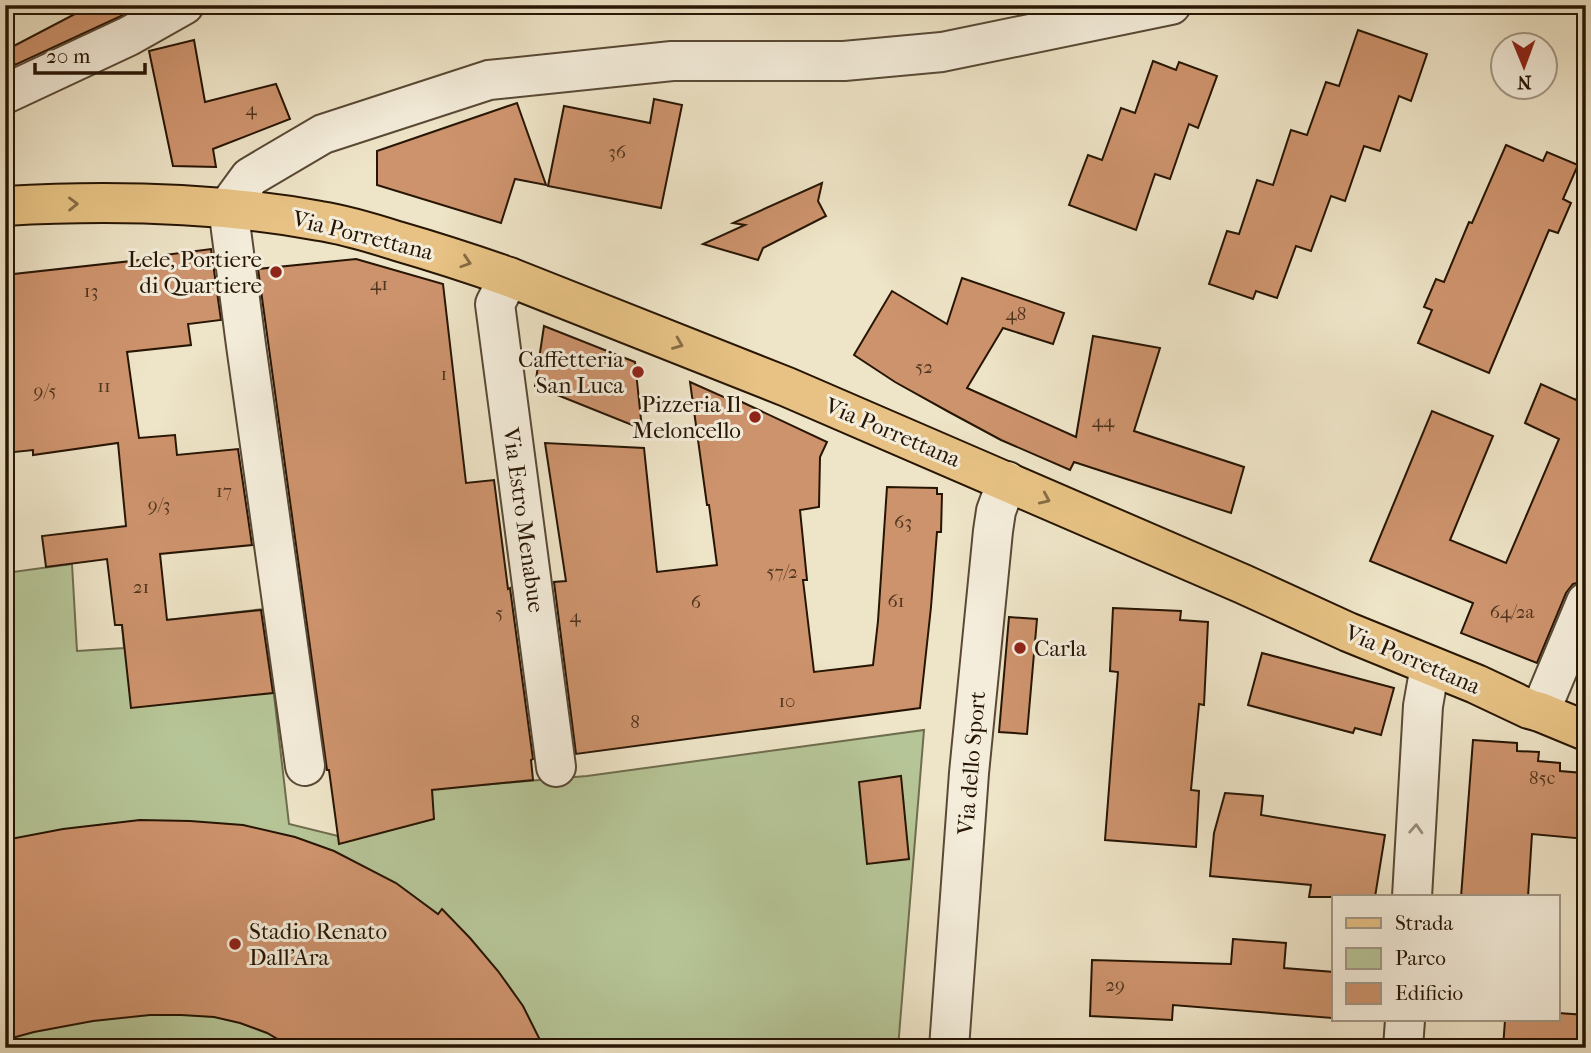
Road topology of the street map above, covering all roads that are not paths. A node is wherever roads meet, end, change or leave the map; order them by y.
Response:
1 (184, 5) edge
2 (1171, 5) edge
3 (5, 94) edge
4 (5, 206) edge
5 (228, 207) junction
6 (509, 276) junction
7 (1006, 481) junction
8 (1586, 602) edge
9 (1430, 666) junction
10 (1540, 712) junction
11 (1586, 731) edge
12 (305, 766) dead end
13 (556, 767) dead end
14 (1412, 895) edge
15 (1405, 1021) edge
16 (949, 1048) edge
17 (1403, 1048) edge

1 - 3 street
2 - 5 street
4 -> 5 main road, Via Porrettana
5 -> 6 main road, Via Porrettana
5 - 12 street
6 -> 7 main road, Via Porrettana
6 - 13 street, Via Estro Menabue
7 -> 9 main road, Via Porrettana
7 - 16 street, Via dello Sport
8 - 10 street
9 - 10 main road, Via Porrettana
14 -> 9 street
10 - 11 main road, Via Porrettana
15 - 17 street

